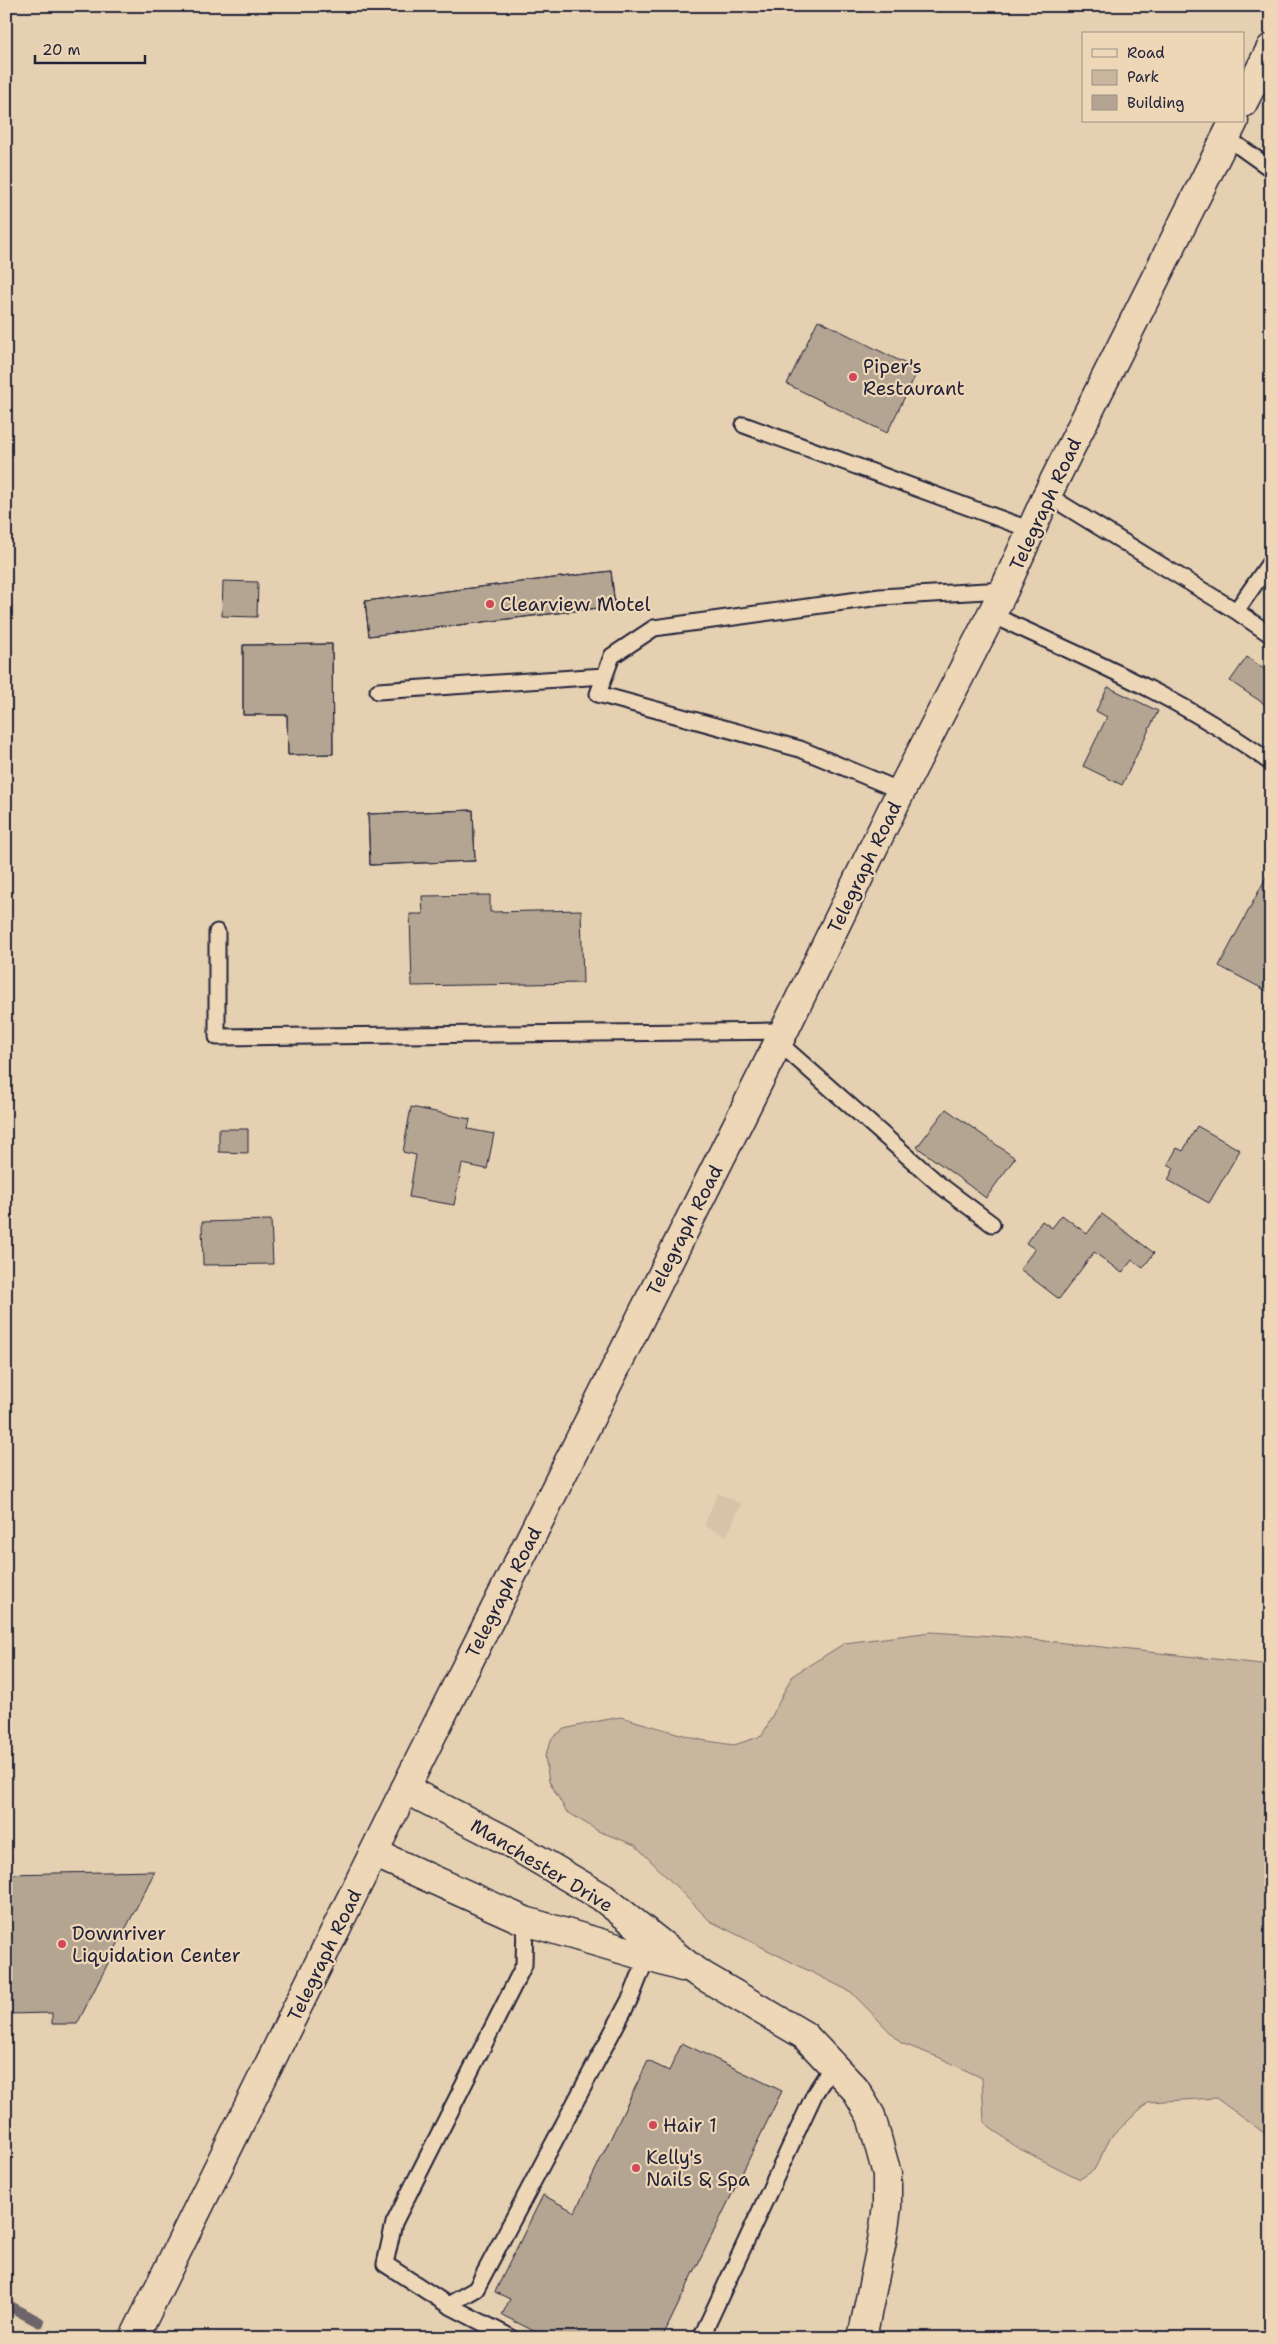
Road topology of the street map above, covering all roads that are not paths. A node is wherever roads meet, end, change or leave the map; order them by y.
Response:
1 (1271, 48) edge
2 (1244, 101) edge
3 (1230, 129) edge
4 (1271, 169) edge
5 (744, 425) dead end
6 (1047, 495) junction
7 (1031, 530) junction
8 (1271, 561) edge
9 (1004, 590) junction
10 (1236, 611) junction
11 (990, 614) junction
12 (1271, 635) edge
13 (604, 676) junction
14 (378, 691) dead end
15 (1271, 763) edge
16 (901, 791) junction
17 (217, 932) dead end
18 (781, 1036) junction
19 (992, 1224) dead end
20 (405, 1789) junction
21 (374, 1853) junction
22 (525, 1921) junction
23 (648, 1957) junction
24 (695, 1971) junction
25 (833, 2065) junction
26 (448, 2304) junction
27 (134, 2338) edge
28 (512, 2338) edge
29 (701, 2338) edge
30 (862, 2338) edge

1 - 2 main road
3 - 4 lane
3 - 6 main road, Telegraph Road
5 - 7 lane
6 - 7 main road, Telegraph Road
6 - 10 lane
7 - 9 main road, Telegraph Road
8 - 10 lane
9 - 11 main road, Telegraph Road
9 - 13 lane
10 - 12 lane
11 - 15 lane
11 - 16 main road, Telegraph Road
13 - 14 lane
13 - 16 lane
16 - 18 main road, Telegraph Road
17 - 18 lane
18 - 19 lane
18 - 20 main road, Telegraph Road
20 - 21 main road, Telegraph Road
20 - 24 main road, Manchester Drive
21 - 22 main road, Manchester Drive
21 - 27 main road, Telegraph Road
22 - 23 main road, Manchester Drive
22 - 26 lane
23 - 24 main road, Manchester Drive
23 - 26 lane
24 - 25 main road, Manchester Drive
25 - 29 lane
25 - 30 main road, Manchester Drive
26 - 28 lane

